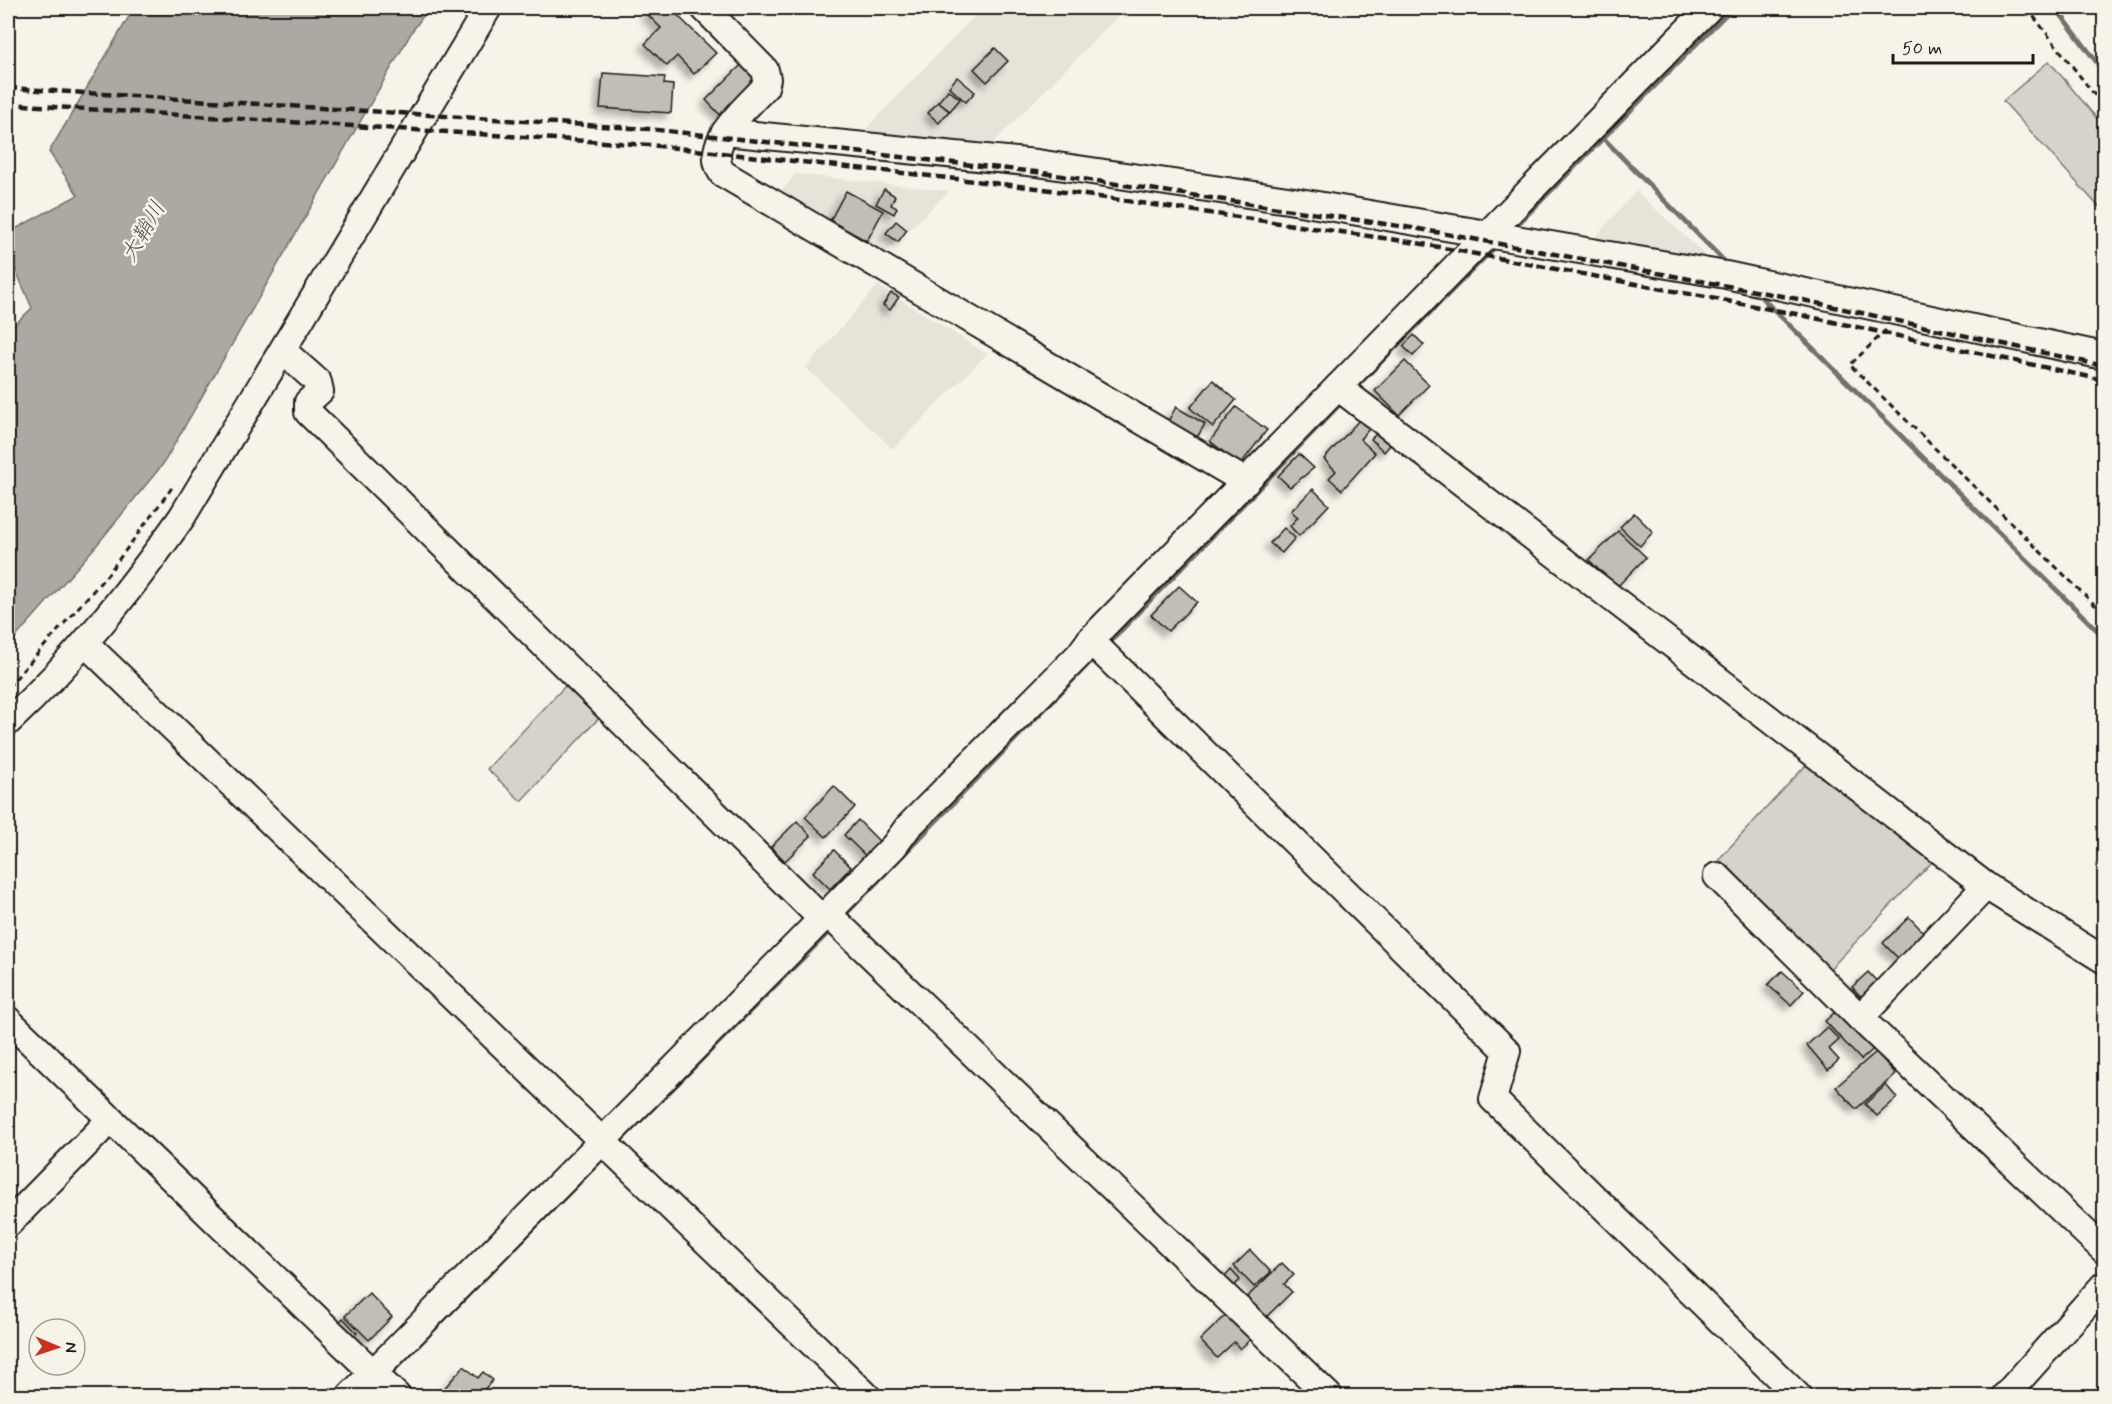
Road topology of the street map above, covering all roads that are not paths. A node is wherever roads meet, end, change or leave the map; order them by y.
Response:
1 (489, 8) edge
2 (704, 8) edge
3 (1709, 8) edge
4 (725, 132) junction
5 (1497, 237) junction
6 (283, 351) junction
7 (2104, 356) edge
8 (1345, 393) junction
9 (1246, 482) junction
10 (86, 644) junction
11 (1097, 648) junction
12 (8, 722) edge
13 (1717, 876) dead end
14 (1986, 886) junction
15 (829, 919) junction
16 (2104, 960) edge
17 (1860, 1018) junction
18 (8, 1020) edge
19 (111, 1119) junction
20 (609, 1146) junction
21 (8, 1224) edge
22 (2104, 1250) edge
23 (2104, 1286) edge
24 (384, 1383) edge
25 (350, 1396) edge
26 (867, 1396) edge
27 (1329, 1396) edge
28 (1798, 1396) edge
29 (2006, 1396) edge

1 - 6 street
2 - 4 street
3 - 5 street
4 - 5 street
4 - 9 street
5 - 7 street
5 - 8 street
6 - 10 street
6 - 15 street
8 - 9 street
8 - 14 street
9 - 11 street
10 - 12 street
10 - 20 street
11 - 15 street
11 - 28 street
13 - 17 street
14 - 16 street
14 - 17 street
15 - 20 street
15 - 27 street
17 - 22 street
18 - 19 street
19 - 21 street
19 - 24 street
20 - 24 street
20 - 26 street
23 - 29 street
24 - 25 street

